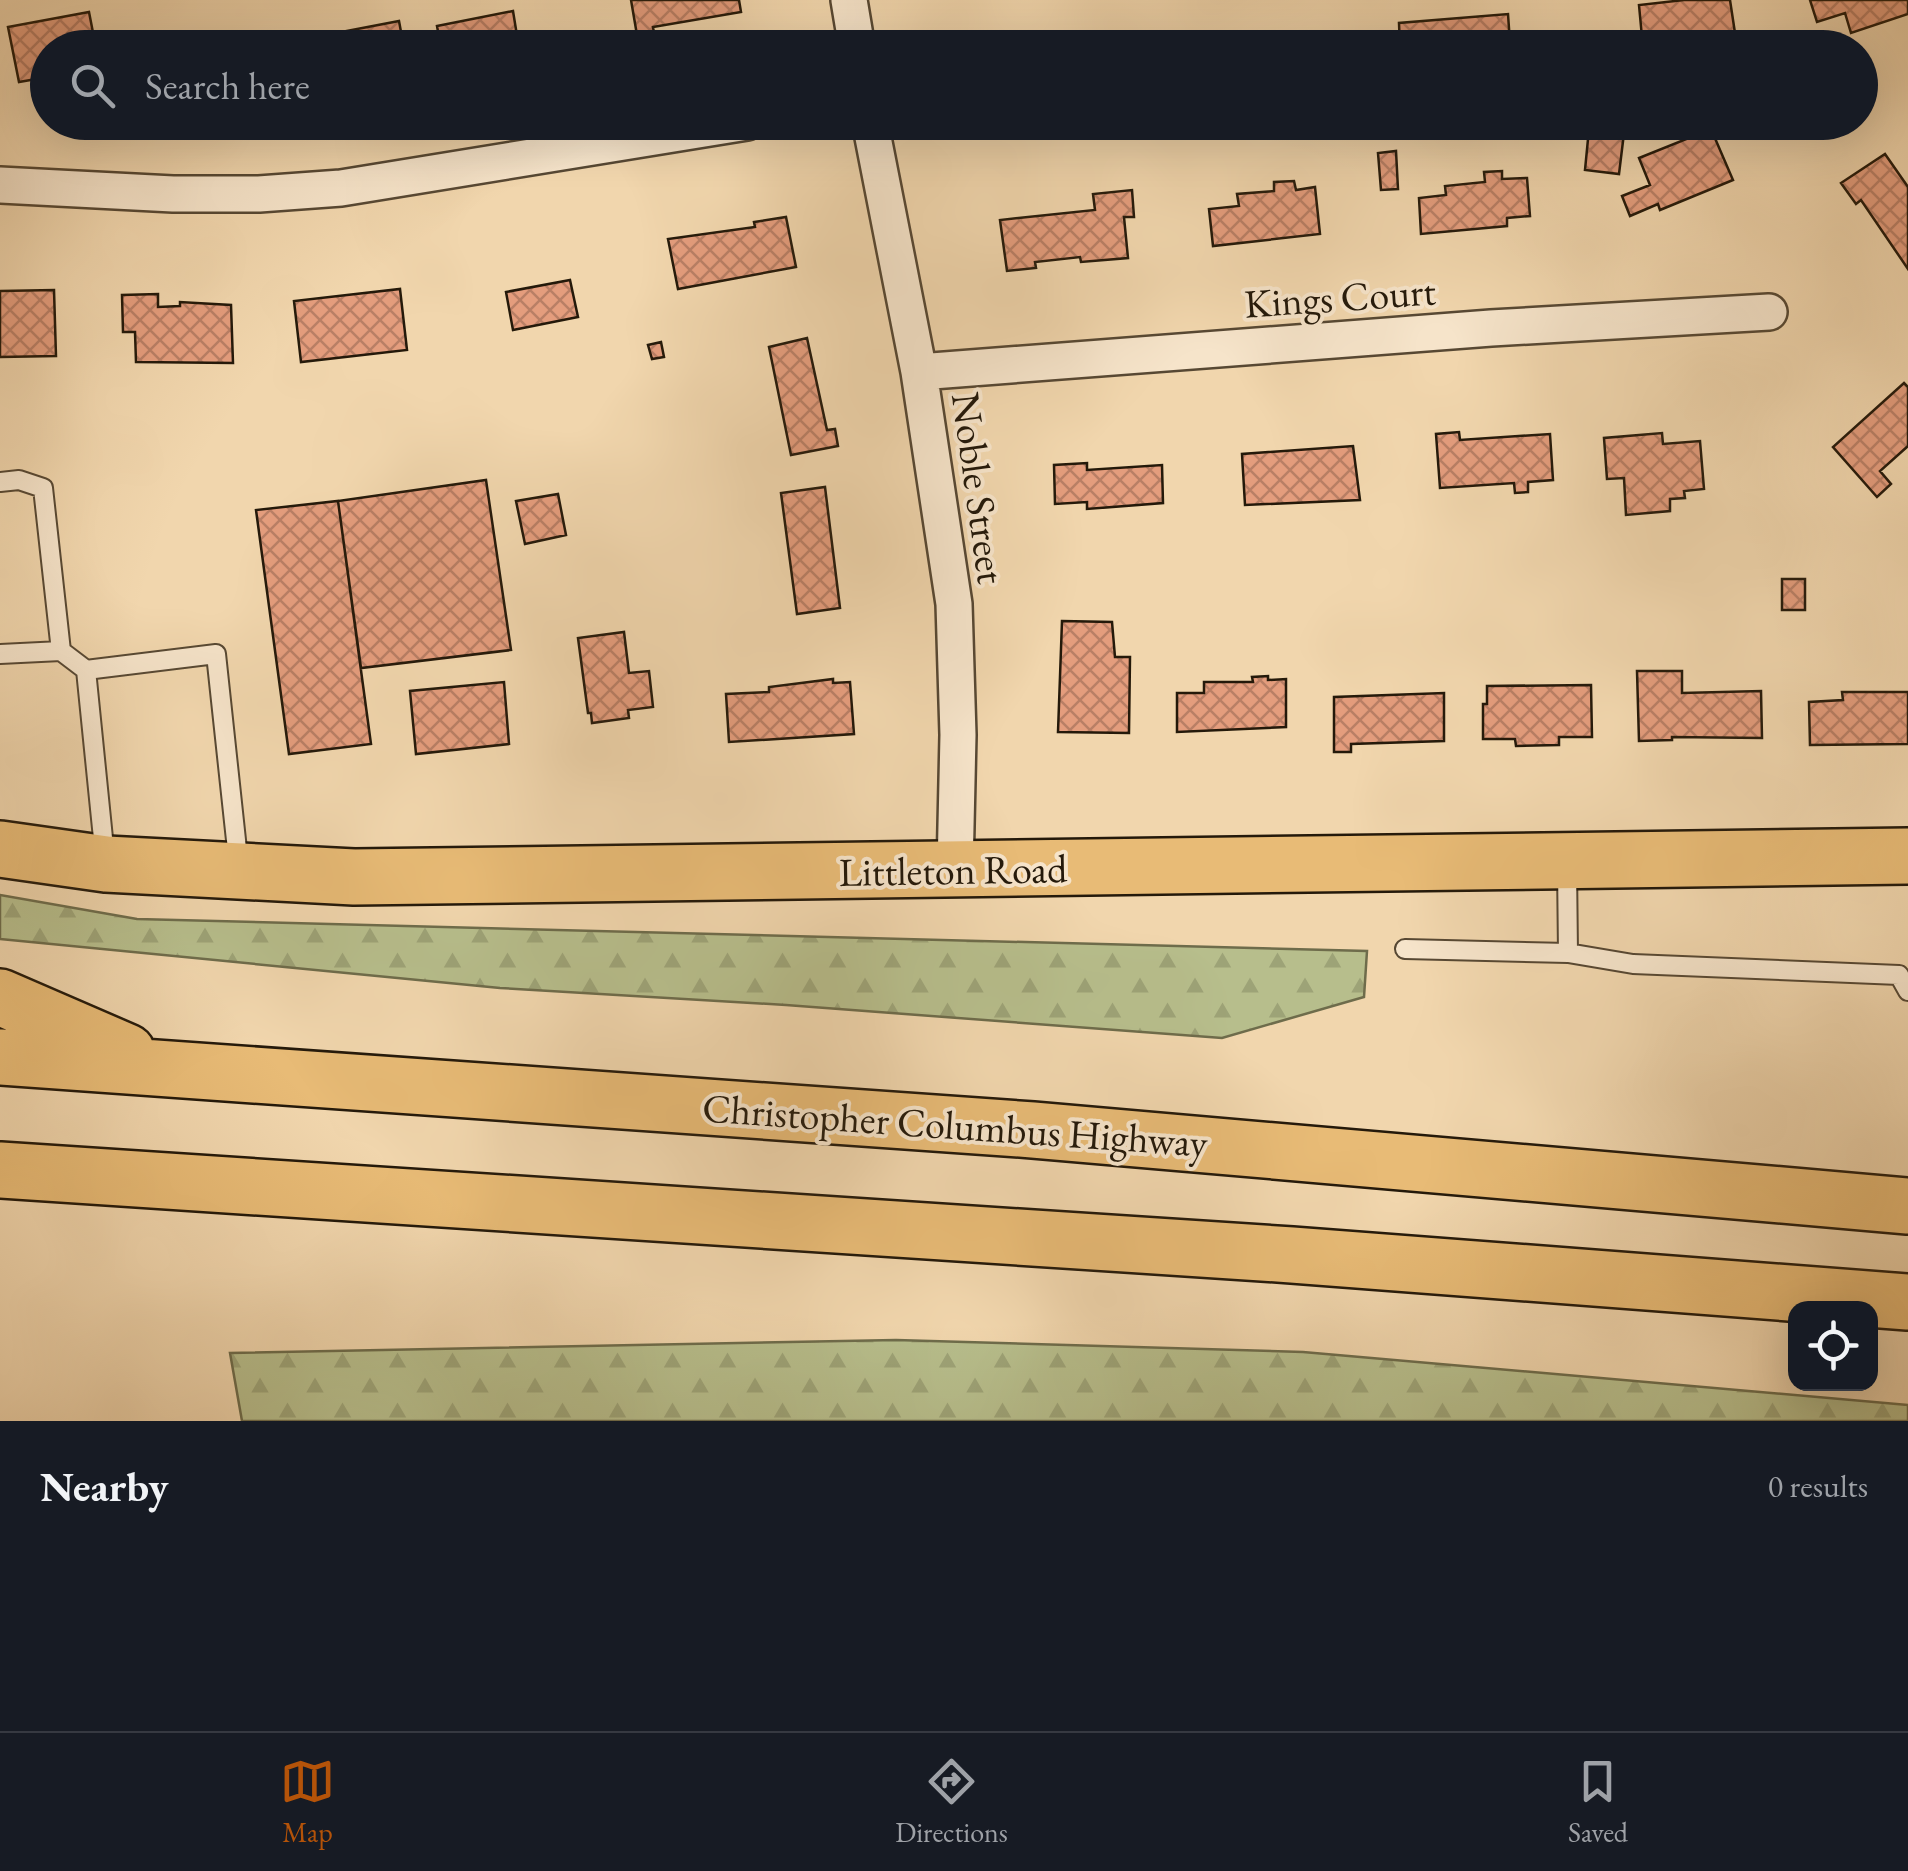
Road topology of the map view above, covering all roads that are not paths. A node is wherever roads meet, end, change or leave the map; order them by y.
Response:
1 (849, 0) edge
2 (854, 30) edge
3 (636, 140) edge
4 (874, 140) edge
5 (0, 185) edge
6 (1768, 312) dead end
7 (919, 372) junction
8 (0, 482) edge
9 (62, 651) junction
10 (0, 654) edge
11 (86, 670) junction
12 (0, 849) edge
13 (1908, 856) edge
14 (1567, 862) junction
15 (106, 864) junction
16 (955, 871) junction
17 (239, 873) junction
18 (1406, 949) dead end
19 (1568, 953) junction
20 (1908, 992) edge
21 (0, 997) edge
22 (0, 1057) edge
23 (166, 1069) junction
24 (0, 1170) edge
25 (1908, 1206) edge
26 (1908, 1302) edge

1 - 2 street
3 - 5 street
4 - 7 street, Noble Street
6 - 7 street, Kings Court
7 - 16 street, Noble Street
8 - 9 lane
9 - 10 lane
9 - 11 lane
11 - 15 lane
11 - 17 lane
12 - 15 main road, Littleton Road
13 - 14 main road, Littleton Road
14 - 16 main road, Littleton Road
14 - 19 lane
15 - 17 main road, Littleton Road
16 - 17 main road, Littleton Road
18 - 19 lane
19 - 20 lane
21 - 23 main road
22 - 23 main road, Christopher Columbus Highway
23 - 25 main road, Christopher Columbus Highway
24 - 26 main road

